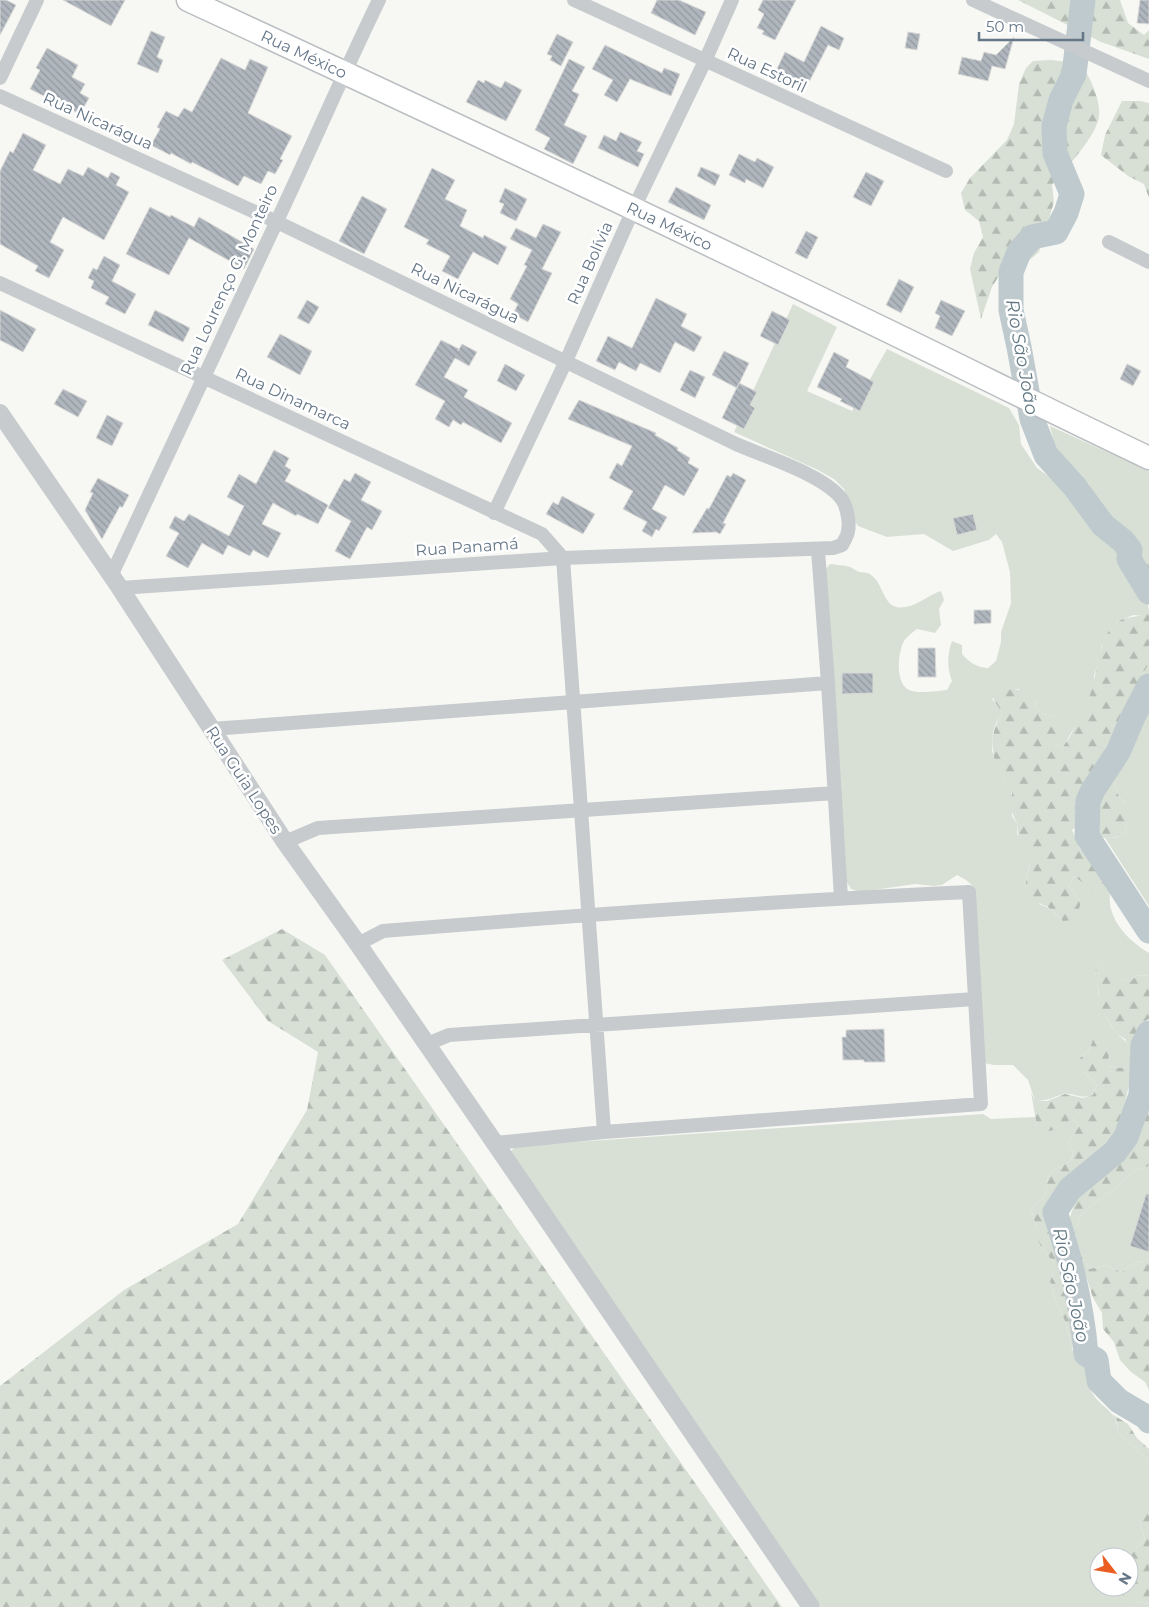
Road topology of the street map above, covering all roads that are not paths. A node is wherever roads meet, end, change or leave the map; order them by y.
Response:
1 (37, 0) edge
2 (188, 0) edge
3 (380, 0) edge
4 (574, 0) edge
5 (732, 0) edge
6 (973, 0) edge
7 (706, 61) junction
8 (344, 72) junction
9 (0, 78) edge
10 (1149, 81) edge
11 (0, 96) edge
12 (946, 171) dead end
13 (633, 210) junction
14 (277, 222) junction
15 (1109, 242) dead end
16 (1149, 262) edge
17 (0, 283) edge
18 (566, 361) junction
19 (203, 376) junction
20 (0, 413) edge
21 (1149, 458) edge
22 (494, 513) junction
23 (818, 550) junction
24 (563, 558) junction
25 (116, 582) junction
26 (828, 683) junction
27 (573, 702) junction
28 (211, 729) junction
29 (835, 793) junction
30 (581, 810) junction
31 (285, 842) junction
32 (841, 898) junction
33 (588, 914) junction
34 (358, 944) junction
35 (975, 999) junction
36 (596, 1025) junction
37 (427, 1044) junction
38 (604, 1132) junction
39 (494, 1143) junction
40 (811, 1607) edge

1 - 9 street
2 - 8 main road, Rua México
3 - 8 street, Rua Lourenço G. Monteiro
4 - 7 street, Rua Estoril
5 - 7 street, Rua Bolívia
6 - 10 street
7 - 12 street, Rua Estoril
7 - 13 street, Rua Bolívia
8 - 13 main road, Rua México
8 - 14 street, Rua Lourenço G. Monteiro
11 - 14 street, Rua Nicarágua
13 - 18 street, Rua Bolívia
13 - 21 main road, Rua México
14 - 18 street, Rua Nicarágua
14 - 19 street, Rua Lourenço G. Monteiro
15 - 16 street
17 - 19 street, Rua Dinamarca
18 - 22 street, Rua Bolívia
18 - 23 street, Rua Nicarágua
19 - 22 street, Rua Dinamarca
19 - 25 street, Rua Lourenço G. Monteiro
20 - 25 street, Rua Guia Lopes
22 - 24 street, Rua Dinamarca
23 - 24 street, Rua Panamá
23 - 26 street
24 - 25 street, Rua Panamá
24 - 27 street
25 - 28 street, Rua Guia Lopes
26 - 27 street
26 - 29 street
27 - 28 street
27 - 30 street
28 - 31 street, Rua Guia Lopes
29 - 30 street
29 - 32 street
30 - 31 street
30 - 33 street
31 - 34 street, Rua Guia Lopes
32 - 33 street
32 - 35 street
33 - 34 street
33 - 36 street
34 - 37 street, Rua Guia Lopes
35 - 36 street
35 - 38 street
36 - 37 street
36 - 38 street
37 - 39 street, Rua Guia Lopes
38 - 39 street
39 - 40 street, Rua Guia Lopes

